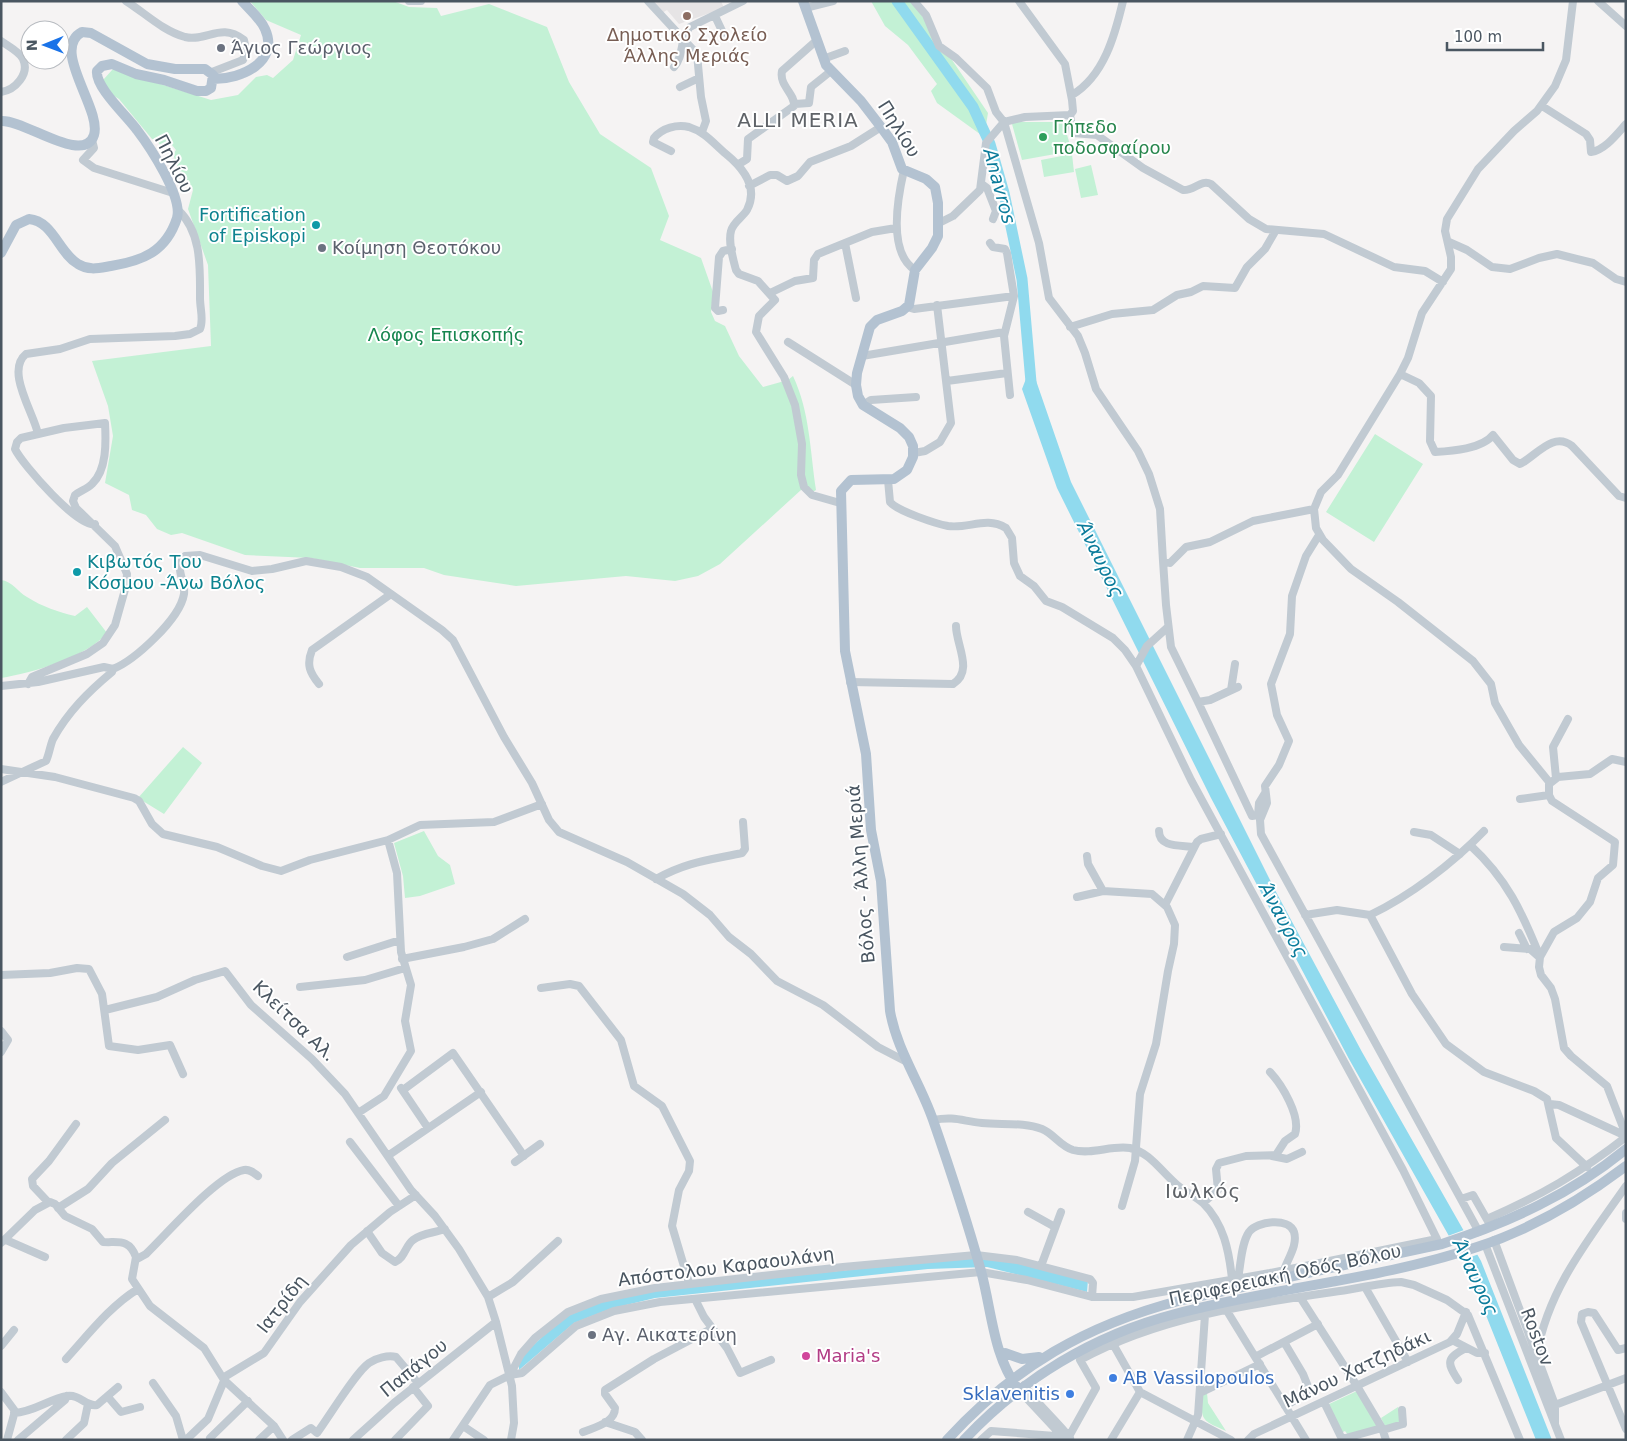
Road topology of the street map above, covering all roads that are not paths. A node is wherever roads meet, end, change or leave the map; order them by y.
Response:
1 (126, 1) edge
2 (242, 1) edge
3 (408, 1) edge
4 (421, 1) edge
5 (648, 1) edge
6 (743, 1) edge
7 (833, 1) edge
8 (914, 1) edge
9 (1019, 1) edge
10 (1123, 1) edge
11 (1573, 1) edge
12 (1598, 1) edge
13 (804, 5) edge
14 (715, 16) junction
15 (1626, 26) edge
16 (723, 33) dead end
17 (684, 38) junction
18 (1, 41) edge
19 (816, 41) junction
20 (845, 51) dead end
21 (823, 59) junction
22 (674, 68) dead end
23 (831, 71) junction
24 (213, 76) junction
25 (699, 78) junction
26 (680, 87) dead end
27 (1, 92) edge
28 (1072, 95) junction
29 (794, 104) junction
30 (1542, 106) junction
31 (1070, 116) junction
32 (1, 121) edge
33 (1004, 122) junction
34 (1626, 124) edge
35 (881, 126) junction
36 (702, 132) junction
37 (92, 140) junction
38 (671, 151) dead end
39 (739, 164) junction
40 (904, 170) junction
41 (983, 185) junction
42 (749, 186) junction
43 (173, 193) junction
44 (178, 210) junction
45 (993, 219) dead end
46 (939, 223) junction
47 (896, 228) junction
48 (1276, 230) junction
49 (1449, 242) junction
50 (845, 243) junction
51 (990, 243) dead end
52 (732, 249) junction
53 (1, 253) edge
54 (915, 270) junction
55 (1443, 282) junction
56 (1626, 282) edge
57 (770, 293) junction
58 (1014, 296) junction
59 (856, 298) dead end
60 (937, 306) junction
61 (907, 307) junction
62 (723, 310) dead end
63 (1070, 327) junction
64 (1004, 332) junction
65 (788, 342) dead end
66 (942, 342) junction
67 (862, 356) junction
68 (1008, 372) junction
69 (1400, 374) junction
70 (947, 381) junction
71 (856, 386) junction
72 (1010, 395) dead end
73 (916, 397) dead end
74 (862, 405) junction
75 (38, 434) junction
76 (914, 453) junction
77 (888, 480) junction
78 (1626, 498) edge
79 (840, 503) junction
80 (1314, 508) junction
81 (95, 524) junction
82 (1319, 535) junction
83 (1163, 562) junction
84 (391, 594) junction
85 (956, 626) dead end
86 (1168, 627) junction
87 (1138, 663) junction
88 (1235, 664) dead end
89 (113, 669) junction
90 (850, 682) junction
91 (28, 684) junction
92 (319, 684) dead end
93 (1, 686) edge
94 (1198, 702) junction
95 (1568, 719) dead end
96 (1624, 759) edge
97 (1, 769) edge
98 (22, 771) junction
99 (1553, 780) junction
100 (1, 782) edge
101 (1265, 793) junction
102 (1549, 795) junction
103 (1520, 799) dead end
104 (542, 804) junction
105 (743, 822) dead end
106 (1159, 831) dead end
107 (1414, 832) dead end
108 (1484, 832) dead end
109 (1221, 834) junction
110 (388, 840) junction
111 (1470, 845) junction
112 (1194, 847) junction
113 (1460, 854) junction
114 (1087, 856) dead end
115 (656, 879) junction
116 (1103, 891) junction
117 (1077, 897) dead end
118 (1165, 905) junction
119 (1305, 915) junction
120 (1370, 915) junction
121 (525, 919) dead end
122 (1519, 933) dead end
123 (400, 940) junction
124 (1504, 947) dead end
125 (1527, 949) junction
126 (347, 957) dead end
127 (1540, 958) junction
128 (402, 959) junction
129 (405, 968) junction
130 (1, 975) edge
131 (300, 987) dead end
132 (541, 988) dead end
133 (105, 1010) junction
134 (1, 1031) edge
135 (1, 1052) edge
136 (905, 1060) junction
137 (1270, 1072) dead end
138 (183, 1074) dead end
139 (393, 1084) junction
140 (403, 1090) junction
141 (481, 1092) junction
142 (1550, 1104) junction
143 (358, 1113) junction
144 (164, 1120) dead end
145 (933, 1120) junction
146 (76, 1124) dead end
147 (428, 1128) junction
148 (1626, 1136) edge
149 (350, 1142) dead end
150 (540, 1144) dead end
151 (1136, 1150) junction
152 (1626, 1150) edge
153 (1302, 1152) dead end
154 (389, 1155) junction
155 (524, 1156) junction
156 (1272, 1156) junction
157 (515, 1162) dead end
158 (1626, 1166) edge
159 (1587, 1168) junction
160 (258, 1176) dead end
161 (1626, 1186) edge
162 (416, 1195) junction
163 (1461, 1199) junction
164 (48, 1202) junction
165 (1203, 1203) junction
166 (399, 1206) junction
167 (1122, 1206) dead end
168 (58, 1208) junction
169 (1028, 1212) dead end
170 (1061, 1212) dead end
171 (1489, 1224) junction
172 (1055, 1227) junction
173 (445, 1229) junction
174 (366, 1231) junction
175 (1477, 1233) junction
176 (4, 1241) edge
177 (558, 1241) dead end
178 (1486, 1244) junction
179 (976, 1255) junction
180 (45, 1257) dead end
181 (136, 1259) junction
182 (1041, 1266) junction
183 (1284, 1270) junction
184 (981, 1272) junction
185 (1235, 1279) junction
186 (689, 1283) junction
187 (1365, 1287) junction
188 (138, 1288) junction
189 (488, 1297) junction
190 (1092, 1297) junction
191 (1300, 1297) junction
192 (695, 1299) junction
193 (1227, 1310) junction
194 (1466, 1312) junction
195 (1205, 1315) junction
196 (496, 1322) junction
197 (1318, 1324) junction
198 (711, 1329) junction
199 (14, 1330) dead end
200 (1542, 1330) junction
201 (995, 1331) junction
202 (1528, 1332) junction
203 (1452, 1340) junction
204 (1284, 1342) junction
205 (1113, 1344) junction
206 (1, 1346) edge
207 (1466, 1348) junction
208 (1626, 1348) edge
209 (1485, 1352) junction
210 (1005, 1353) junction
211 (1045, 1356) junction
212 (1537, 1356) junction
213 (66, 1359) dead end
214 (772, 1360) dead end
215 (1258, 1361) junction
216 (1408, 1362) junction
217 (510, 1375) junction
218 (1014, 1377) junction
219 (1626, 1378) edge
220 (224, 1380) junction
221 (1458, 1380) dead end
222 (153, 1383) dead end
223 (416, 1385) junction
224 (1607, 1385) junction
225 (1357, 1386) junction
226 (118, 1387) dead end
227 (1021, 1387) junction
228 (1, 1392) edge
229 (1140, 1392) junction
230 (1200, 1393) junction
231 (67, 1396) junction
232 (108, 1397) junction
233 (248, 1401) junction
234 (1324, 1402) junction
235 (88, 1404) junction
236 (1555, 1405) junction
237 (1285, 1406) junction
238 (140, 1407) dead end
239 (1402, 1410) dead end
240 (14, 1413) junction
241 (1292, 1417) junction
242 (1196, 1421) junction
243 (605, 1422) junction
244 (274, 1426) junction
245 (463, 1426) junction
246 (1555, 1426) junction
247 (201, 1427) junction
248 (1383, 1429) junction
249 (1626, 1429) edge
250 (583, 1432) dead end
251 (317, 1434) junction
252 (211, 1439) edge
253 (480, 1439) edge
254 (1069, 1439) edge
255 (7, 1440) edge
256 (18, 1440) edge
257 (66, 1440) edge
258 (184, 1440) edge
259 (259, 1440) edge
260 (282, 1440) edge
261 (292, 1440) edge
262 (324, 1440) edge
263 (353, 1440) edge
264 (395, 1440) edge
265 (453, 1440) edge
266 (511, 1440) edge
267 (642, 1440) edge
268 (947, 1440) edge
269 (964, 1440) edge
270 (981, 1440) edge
271 (1111, 1440) edge
272 (1187, 1440) edge
273 (1231, 1440) edge
274 (1248, 1440) edge
275 (1306, 1440) edge
276 (1386, 1440) edge
277 (1520, 1440) edge
278 (1561, 1440) edge

1 - 24 street
2 - 24 main road
3 - 4 street
5 - 17 street
6 - 14 street
7 - 13 street
8 - 33 street
9 - 28 street
10 - 28 street
11 - 30 street
12 - 15 street
13 - 19 main road, Πηλίου
14 - 16 street
14 - 17 street
17 - 22 street
17 - 25 street
18 - 27 street
19 - 21 main road, Πηλίου
19 - 29 street
20 - 21 street
21 - 23 main road, Πηλίου
23 - 29 street
23 - 35 main road, Πηλίου
24 - 37 main road
24 - 43 main road, Πηλίου
25 - 26 street
25 - 36 street
28 - 31 street
29 - 39 street
30 - 34 street
30 - 49 street
31 - 33 street
31 - 48 street
32 - 37 main road
33 - 41 street
33 - 63 street
35 - 40 main road, Πηλίου
35 - 42 street
36 - 38 street
36 - 39 street
37 - 43 street
39 - 42 street
40 - 46 main road, Πηλίου
40 - 47 street
41 - 45 street
41 - 46 street
42 - 52 street
43 - 44 main road, Πηλίου
44 - 53 main road, Πηλίου
44 - 75 street
46 - 54 main road, Πηλίου
47 - 50 street
47 - 54 street
48 - 55 street
48 - 63 street
49 - 55 street
49 - 56 street
50 - 57 street
50 - 59 street
51 - 58 street
52 - 57 street
52 - 62 street
54 - 61 main road
55 - 69 street
57 - 79 street
58 - 60 street
58 - 64 street
60 - 61 street
60 - 66 street
61 - 67 main road
63 - 83 street
64 - 66 street
64 - 68 street
65 - 71 street
66 - 67 street
66 - 70 street
67 - 71 main road
68 - 70 street
68 - 72 street
69 - 78 street
69 - 80 street
70 - 76 street
71 - 74 main road
73 - 74 street
74 - 76 main road
75 - 81 street
75 - 81 street
76 - 77 main road
77 - 79 main road, Βόλος - Άλλη Μεριά
77 - 87 street
79 - 90 main road, Βόλος - Άλλη Μεριά
80 - 82 street
80 - 83 street
81 - 91 street
82 - 99 street
82 - 101 street
83 - 86 street
84 - 89 street
84 - 92 street
84 - 104 street
85 - 90 street
86 - 87 street
86 - 94 street
87 - 109 street
88 - 94 street
89 - 91 street
89 - 98 street
90 - 136 main road, Βόλος - Άλλη Μεριά
91 - 93 street
94 - 101 street
95 - 99 street
96 - 99 street
97 - 98 street
98 - 100 street
98 - 110 street
99 - 102 street
101 - 119 street
102 - 103 street
102 - 127 street
104 - 110 street
104 - 115 street
105 - 115 street
106 - 112 street
107 - 113 street
108 - 111 street
109 - 112 street
109 - 183 street
110 - 123 street
111 - 113 street
111 - 127 street
112 - 118 street
113 - 120 street
114 - 116 street
115 - 136 street
116 - 117 street
116 - 118 street
118 - 151 street
119 - 120 street
119 - 163 street
120 - 142 street
121 - 128 street
122 - 125 street
123 - 126 street
123 - 128 street
124 - 125 street
125 - 127 street
127 - 148 street
128 - 129 street
129 - 131 street
129 - 139 street
130 - 133 street
132 - 186 street
133 - 138 street
133 - 143 street, Κλείτσα Αλ.
134 - 135 street
136 - 145 main road, Βόλος - Άλλη Μεριά
137 - 156 street
139 - 140 street
139 - 143 street
140 - 141 street
140 - 147 street
141 - 147 street
141 - 155 street
142 - 148 street
142 - 159 street
143 - 154 street, Κλείτσα Αλ.
144 - 168 street
145 - 151 street
145 - 179 main road, Βόλος - Άλλη Μεριά
146 - 164 street
147 - 154 street
148 - 159 street
149 - 166 street
150 - 155 street
151 - 165 street
151 - 167 street
152 - 171 main road, Περιφερειακή Οδός Βόλου
153 - 156 street
154 - 162 street, Κλείτσα Αλ.
155 - 157 street
156 - 165 street
158 - 178 main road, Περιφερειακή Οδός Βόλου
159 - 171 street
160 - 181 street
161 - 200 street
162 - 166 street, Ιατρίδη
162 - 173 street, Κλείτσα Αλ.
163 - 171 street
163 - 175 street
164 - 168 street
164 - 176 street
165 - 185 street
166 - 174 street, Ιατρίδη
168 - 181 street
169 - 172 street
170 - 172 street
171 - 175 main road, Περιφερειακή Οδός Βόλου
172 - 182 street
173 - 174 street
173 - 189 street, Κλείτσα Αλ.
174 - 220 street, Ιατρίδη
175 - 211 main road, Περιφερειακή Οδός Βόλου
176 - 180 street
177 - 189 street
178 - 202 street
178 - 227 main road, Περιφερειακή Οδός Βόλου
178 - 246 street, Rostov
179 - 182 street, Απόστολου Καραουλάνη
179 - 184 main road, Βόλος - Άλλη Μεριά
179 - 186 street, Απόστολου Καραουλάνη
181 - 188 street
182 - 190 street, Απόστολου Καραουλάνη
183 - 185 street
183 - 185 street
184 - 190 street
184 - 192 street
184 - 201 main road, Βόλος - Άλλη Μεριά
185 - 190 street
186 - 217 street, Απόστολου Καραουλάνη
187 - 191 street
187 - 194 street
187 - 216 street
188 - 213 street
188 - 220 street
189 - 196 street, Κλείτσα Αλ.
191 - 193 street
191 - 197 street
192 - 198 street
192 - 217 street
193 - 195 street
193 - 215 street
194 - 203 street, Μάνου Χατζηδάκι
194 - 209 street
195 - 205 street
195 - 230 street
196 - 217 street, Κλείτσα Αλ.
196 - 223 street, Παπάγου
197 - 204 street
197 - 225 street
198 - 214 street
198 - 243 street
199 - 206 street
200 - 202 street
200 - 212 street
201 - 210 main road, Βόλος - Άλλη Μεριά
201 - 218 main road, Βόλος - Άλλη Μεριά
202 - 212 street
203 - 207 street
203 - 216 street, Μάνου Χατζηδάκι
204 - 215 street
204 - 237 street
205 - 229 street
205 - 254 street
207 - 209 street
207 - 221 street
208 - 224 street
209 - 277 street
210 - 211 main road
210 - 218 main road, Βόλος - Άλλη Μεριά
211 - 218 main road, Περιφερειακή Οδός Βόλου
212 - 236 street
215 - 230 street
215 - 237 street
216 - 225 street, Μάνου Χατζηδάκι
217 - 245 street
217 - 266 street, Κλείτσα Αλ.
218 - 227 main road, Βόλος - Άλλη Μεριά
218 - 268 main road, Περιφερειακή Οδός Βόλου
219 - 224 street
220 - 233 street
220 - 247 street
222 - 258 street
223 - 251 street
223 - 263 street, Παπάγου
223 - 264 street
224 - 236 street
224 - 249 street
225 - 234 street, Μάνου Χατζηδάκι
225 - 248 street
226 - 232 street
227 - 254 street
227 - 269 main road, Περιφερειακή Οδός Βόλου
228 - 240 street
229 - 242 street
229 - 271 street
230 - 242 street
231 - 235 street
231 - 240 street
231 - 256 street
232 - 235 street
232 - 238 street
233 - 244 street
233 - 252 street
234 - 241 street, Μάνου Χατζηδάκι
234 - 248 street
235 - 257 street
236 - 246 street
237 - 241 street
239 - 248 street
240 - 255 street
241 - 274 street, Μάνου Χατζηδάκι
241 - 275 street
242 - 272 street
242 - 273 street
243 - 250 street
243 - 267 street
244 - 259 street
244 - 260 street
245 - 253 street
245 - 265 street
246 - 278 street, Rostov
247 - 252 street
247 - 258 street
248 - 276 street
251 - 261 street
251 - 262 street
254 - 270 street

